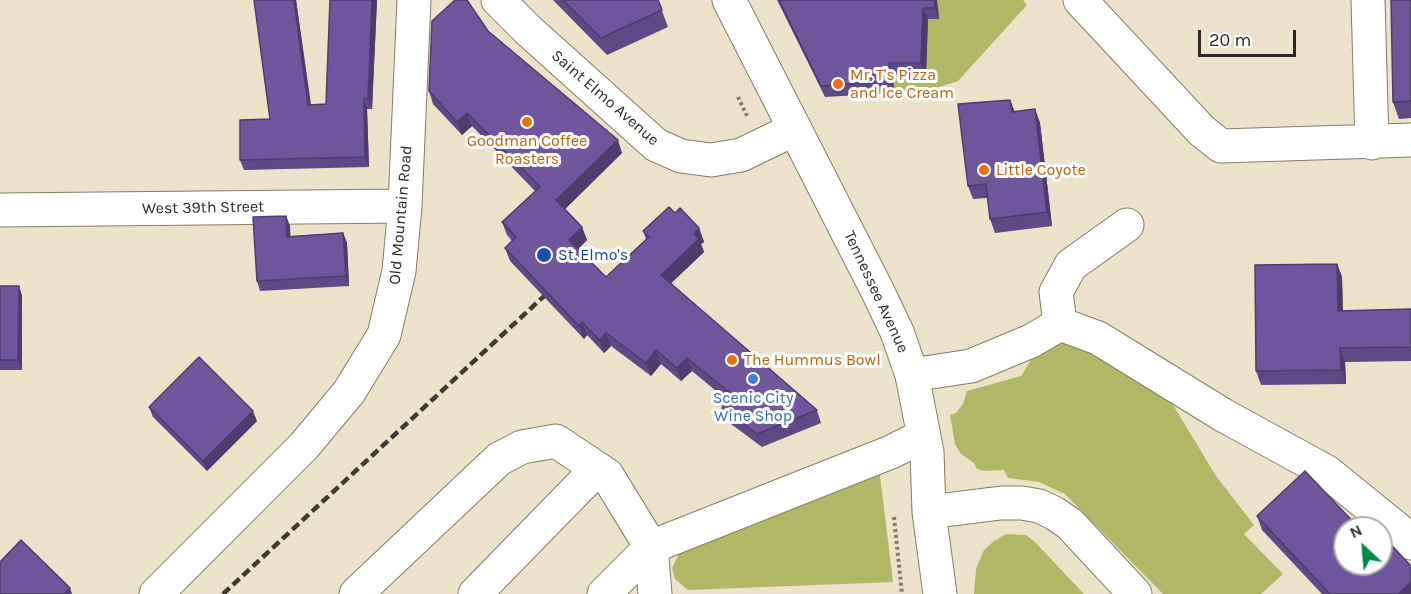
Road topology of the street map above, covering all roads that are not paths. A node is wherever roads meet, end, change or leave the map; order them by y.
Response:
1 (414, 0) edge
2 (498, 0) edge
3 (729, 0) edge
4 (1080, 0) edge
5 (1368, 0) edge
6 (795, 129) junction
7 (1411, 140) edge
8 (1372, 143) junction
9 (405, 207) junction
10 (0, 210) edge
11 (1127, 225) dead end
12 (1060, 324) junction
13 (912, 375) junction
14 (923, 436) junction
15 (597, 469) junction
16 (929, 512) junction
17 (1411, 543) edge
18 (651, 547) junction
19 (156, 594) edge
20 (356, 594) edge
21 (475, 594) edge
22 (604, 594) edge
23 (655, 594) edge
24 (940, 594) edge
25 (1135, 594) edge

1 - 9 street, Old Mountain Road
2 - 6 street, Saint Elmo Avenue
3 - 6 street, Tennessee Avenue
4 - 8 street
5 - 8 street
6 - 13 street, Tennessee Avenue
7 - 8 street
9 - 10 street, West 39th Street
9 - 19 street, Old Mountain Road
11 - 12 street
12 - 13 street
12 - 17 street
13 - 14 street, Tennessee Avenue
14 - 16 street, Tennessee Avenue
14 - 18 street
15 - 18 street
15 - 20 street
15 - 21 street
16 - 24 street, Tennessee Avenue
16 - 25 street
18 - 22 street
18 - 23 street

